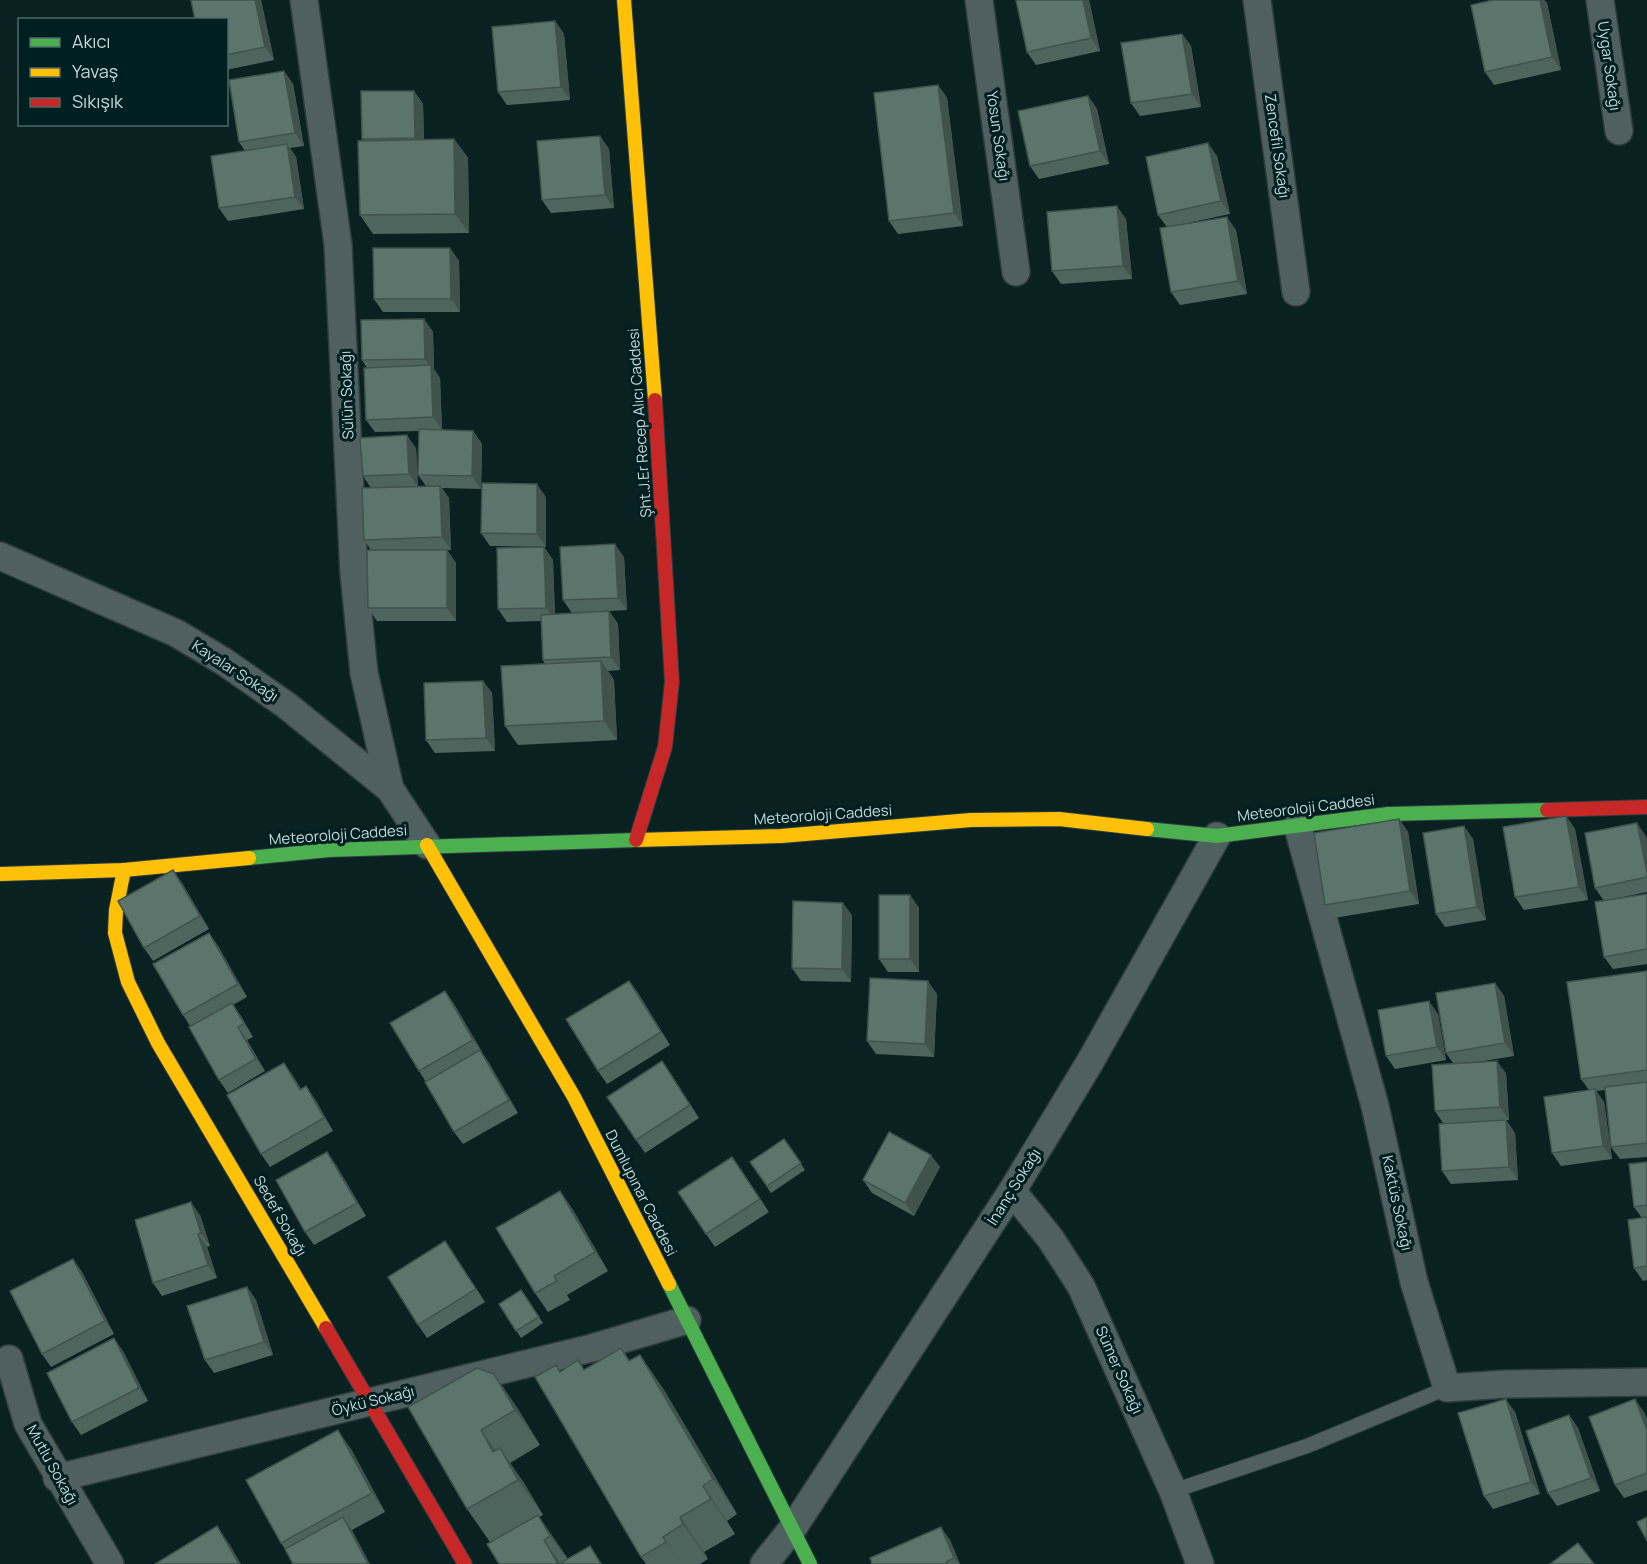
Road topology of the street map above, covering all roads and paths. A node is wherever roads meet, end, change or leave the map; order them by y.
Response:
1 (304, 0) edge
2 (624, 0) edge
3 (979, 0) edge
4 (1257, 0) edge
5 (1600, 0) edge
6 (1619, 131) dead end
7 (1016, 272) dead end
8 (1296, 292) dead end
9 (0, 556) edge
10 (390, 789) junction
11 (1647, 807) edge
12 (1297, 824) junction
13 (1217, 836) junction
14 (636, 840) junction
15 (427, 845) junction
16 (124, 870) junction
17 (0, 874) edge
18 (1012, 1191) junction
19 (687, 1320) junction
20 (9, 1359) dead end
21 (1647, 1382) edge
22 (1446, 1388) junction
23 (369, 1401) junction
24 (57, 1478) junction
25 (1173, 1491) junction
26 (793, 1528) junction
27 (110, 1564) edge
28 (465, 1564) edge
29 (764, 1564) edge
30 (810, 1564) edge
31 (1200, 1564) edge

1 - 10 street, Sülün Sokağı
2 - 14 street, Şht.J.Er Recep Alıcı Caddesi
3 - 7 street, Yosun Sokağı
4 - 8 street, Zencefil Sokağı
5 - 6 street, Uygar Sokağı
9 - 10 street, Kayalar Sokağı
10 - 15 street, Kayalar Sokağı
11 - 12 street, Meteoroloji Caddesi
12 - 13 street, Meteoroloji Caddesi
12 - 22 street, Kaktüs Sokağı
13 - 14 street, Meteoroloji Caddesi
13 - 18 street, İnanç Sokağı
14 - 15 street, Meteoroloji Caddesi
15 - 16 street, Meteoroloji Caddesi
15 - 19 street, Dumlupınar Caddesi
16 - 17 street, Meteoroloji Caddesi
16 - 23 street, Sedef Sokağı
18 - 25 street, Sümer Sokağı
18 - 26 street, İnanç Sokağı
19 - 23 street, Öykü Sokağı
19 - 26 street, Dumlupınar Caddesi
20 - 24 street, Mutlu Sokağı
21 - 22 street
22 - 25 lane
23 - 24 street, Öykü Sokağı
23 - 28 street, Sedef Sokağı
24 - 27 street, Mutlu Sokağı
25 - 31 street, Sümer Sokağı
26 - 29 street, İnanç Sokağı
26 - 30 street, Dumlupınar Caddesi

